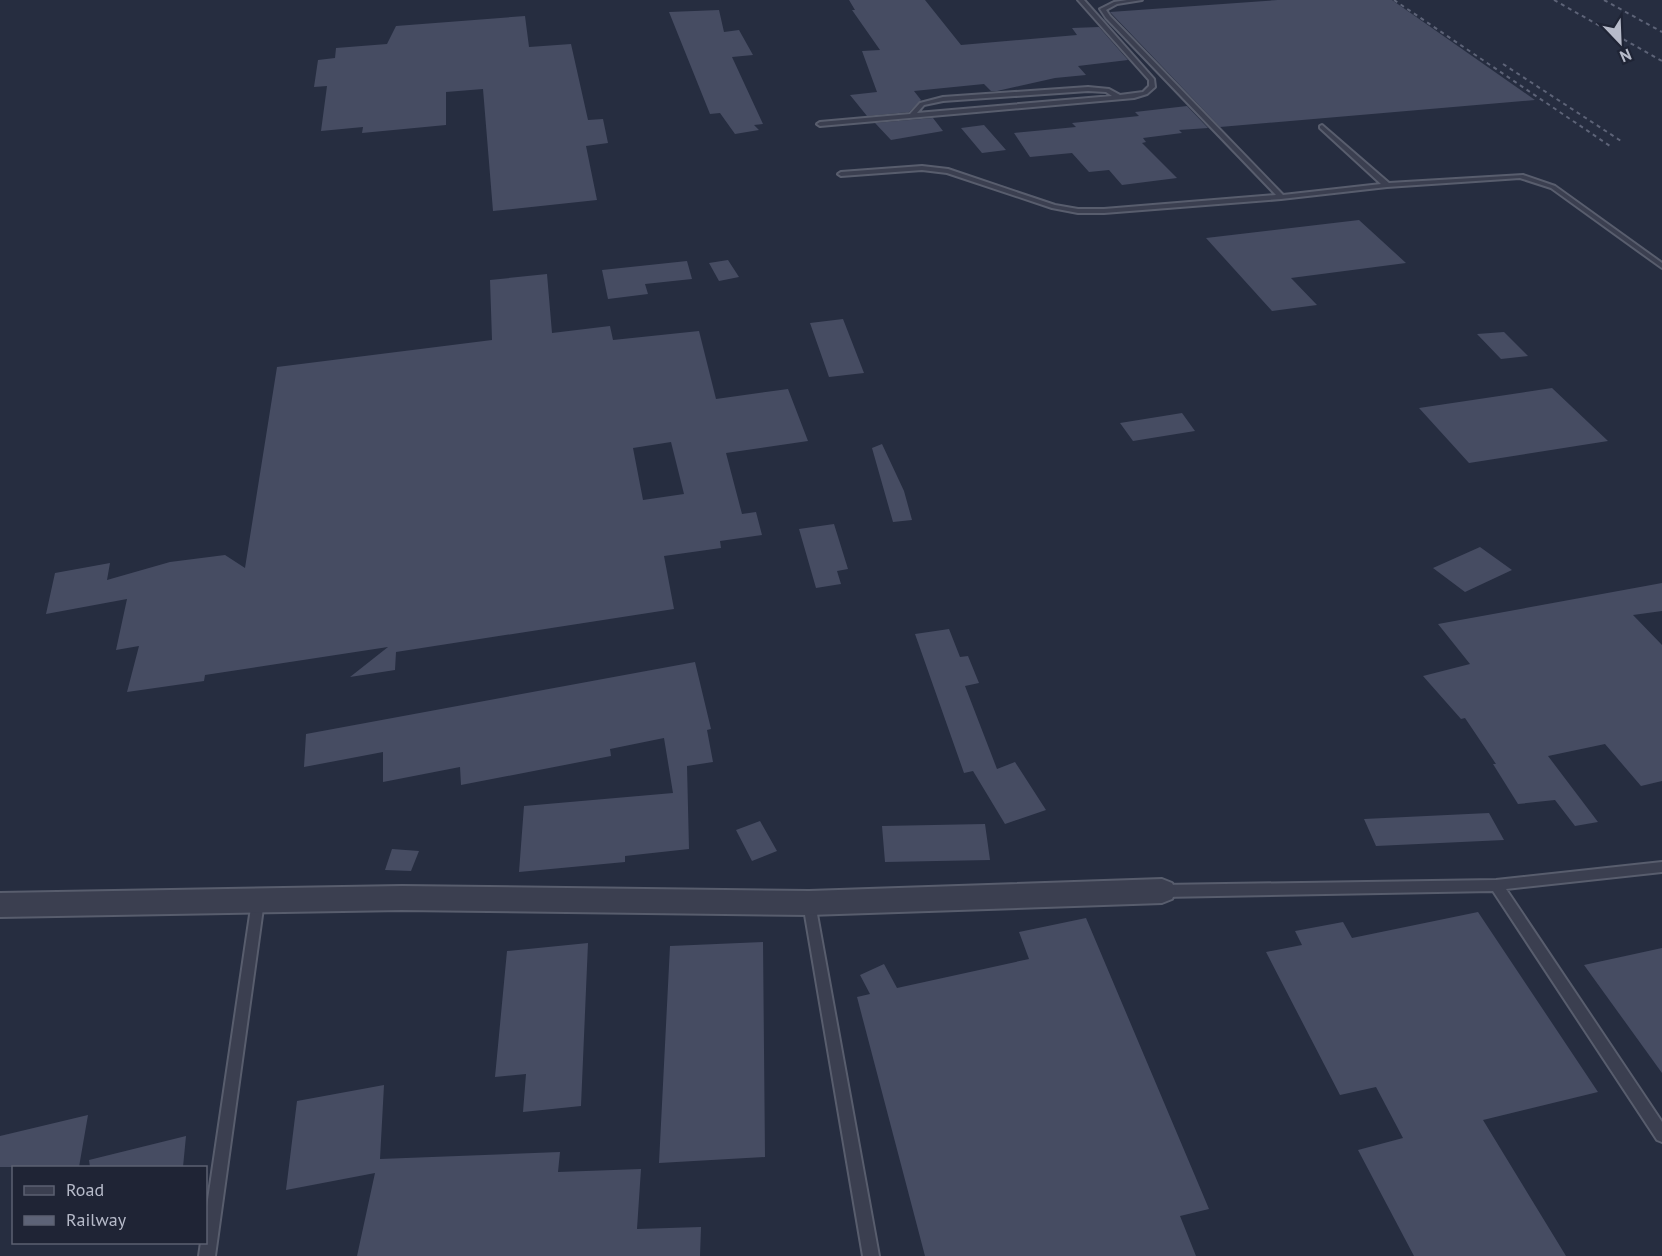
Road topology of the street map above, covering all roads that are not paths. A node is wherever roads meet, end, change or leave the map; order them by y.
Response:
1 (1082, 0) edge
2 (1139, 0) edge
3 (1118, 98) junction
4 (912, 116) junction
5 (820, 124) dead end
6 (1322, 127) dead end
7 (841, 174) dead end
8 (1387, 185) junction
9 (1281, 197) junction
10 (1662, 266) edge
11 (1662, 867) edge
12 (1496, 885) junction
13 (1162, 891) joint
14 (258, 901) junction
15 (809, 903) junction
16 (0, 904) edge
17 (1662, 1135) edge
18 (207, 1256) edge
19 (871, 1256) edge

1 - 3 lane
2 - 9 lane
3 - 4 lane
3 - 4 lane
4 - 5 lane
6 - 8 lane
7 - 9 lane
8 - 9 lane
8 - 10 lane
11 - 12 lane
12 - 13 lane
12 - 17 lane
13 - 15 street
14 - 15 street
14 - 16 street
14 - 18 lane
15 - 19 lane

